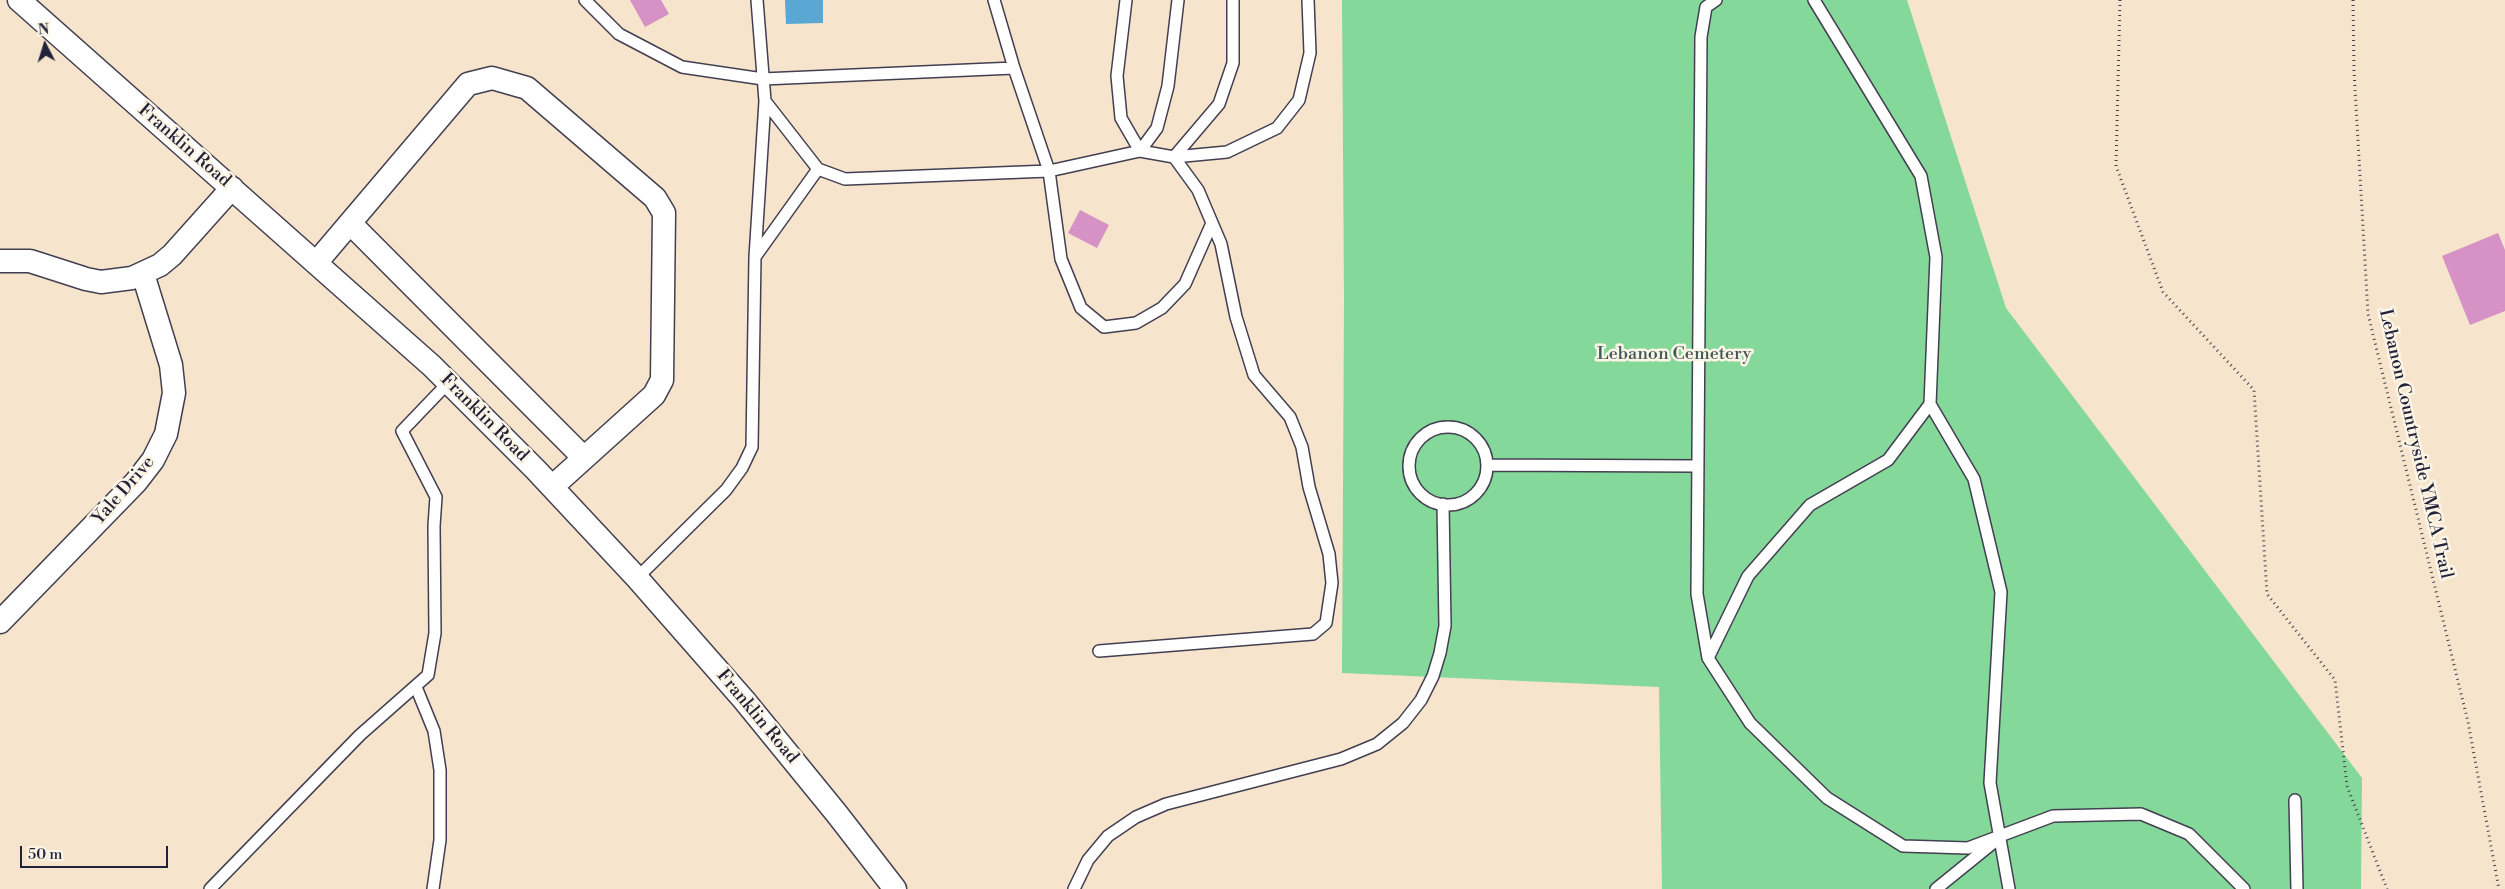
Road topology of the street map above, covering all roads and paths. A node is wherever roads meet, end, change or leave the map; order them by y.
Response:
1 (19, 0) edge
2 (586, 0) edge
3 (757, 0) edge
4 (994, 0) edge
5 (1126, 0) edge
6 (1178, 0) edge
7 (1233, 0) edge
8 (1308, 0) edge
9 (1716, 0) edge
10 (1814, 0) edge
11 (2120, 0) edge
12 (2353, 0) edge
13 (1014, 68) junction
14 (763, 79) junction
15 (765, 101) junction
16 (1140, 151) junction
17 (1174, 157) junction
18 (818, 168) junction
19 (1049, 171) junction
20 (232, 188) junction
21 (350, 223) junction
22 (1212, 223) junction
23 (755, 257) junction
24 (0, 261) edge
25 (316, 262) junction
26 (143, 274) junction
27 (448, 383) junction
28 (1930, 404) junction
29 (584, 458) junction
30 (1487, 465) junction
31 (1697, 466) junction
32 (552, 487) junction
33 (1443, 504) junction
34 (637, 578) junction
35 (0, 622) edge
36 (1099, 652) dead end
37 (1708, 658) junction
38 (416, 687) junction
39 (2295, 800) dead end
40 (2001, 836) junction
41 (210, 889) edge
42 (433, 889) edge
43 (896, 889) edge
44 (1074, 889) edge
45 (1936, 889) edge
46 (2009, 889) edge
47 (2244, 889) edge
48 (2297, 889) edge
49 (2387, 889) edge
50 (2499, 889) edge

1 - 20 street, Franklin Road
2 - 14 lane
3 - 14 lane
4 - 13 lane
5 - 16 lane
6 - 16 lane
7 - 17 lane
8 - 17 lane
9 - 31 lane
10 - 28 lane
11 - 49 path
12 - 50 path, Lebanon Countryside YMCA Trail
13 - 14 lane
13 - 19 lane
14 - 15 lane
15 - 18 lane
15 - 23 lane
16 - 17 lane
16 - 19 lane
17 - 22 lane
18 - 19 lane
18 - 23 lane
19 - 22 lane
20 - 25 street, Franklin Road
20 - 26 street
21 - 25 street
21 - 29 street
21 - 29 street
22 - 36 lane
23 - 34 lane
24 - 26 street
25 - 27 street, Franklin Road
26 - 35 street, Yale Drive
27 - 32 street, Franklin Road
27 - 38 lane
28 - 37 lane
28 - 40 lane
29 - 32 street
30 - 31 lane
30 - 33 lane
30 - 33 lane
31 - 37 lane
32 - 34 street, Franklin Road
33 - 44 lane
34 - 43 street, Franklin Road
37 - 40 lane
38 - 41 lane
38 - 42 lane
39 - 48 lane
40 - 45 lane
40 - 46 lane
40 - 47 lane

